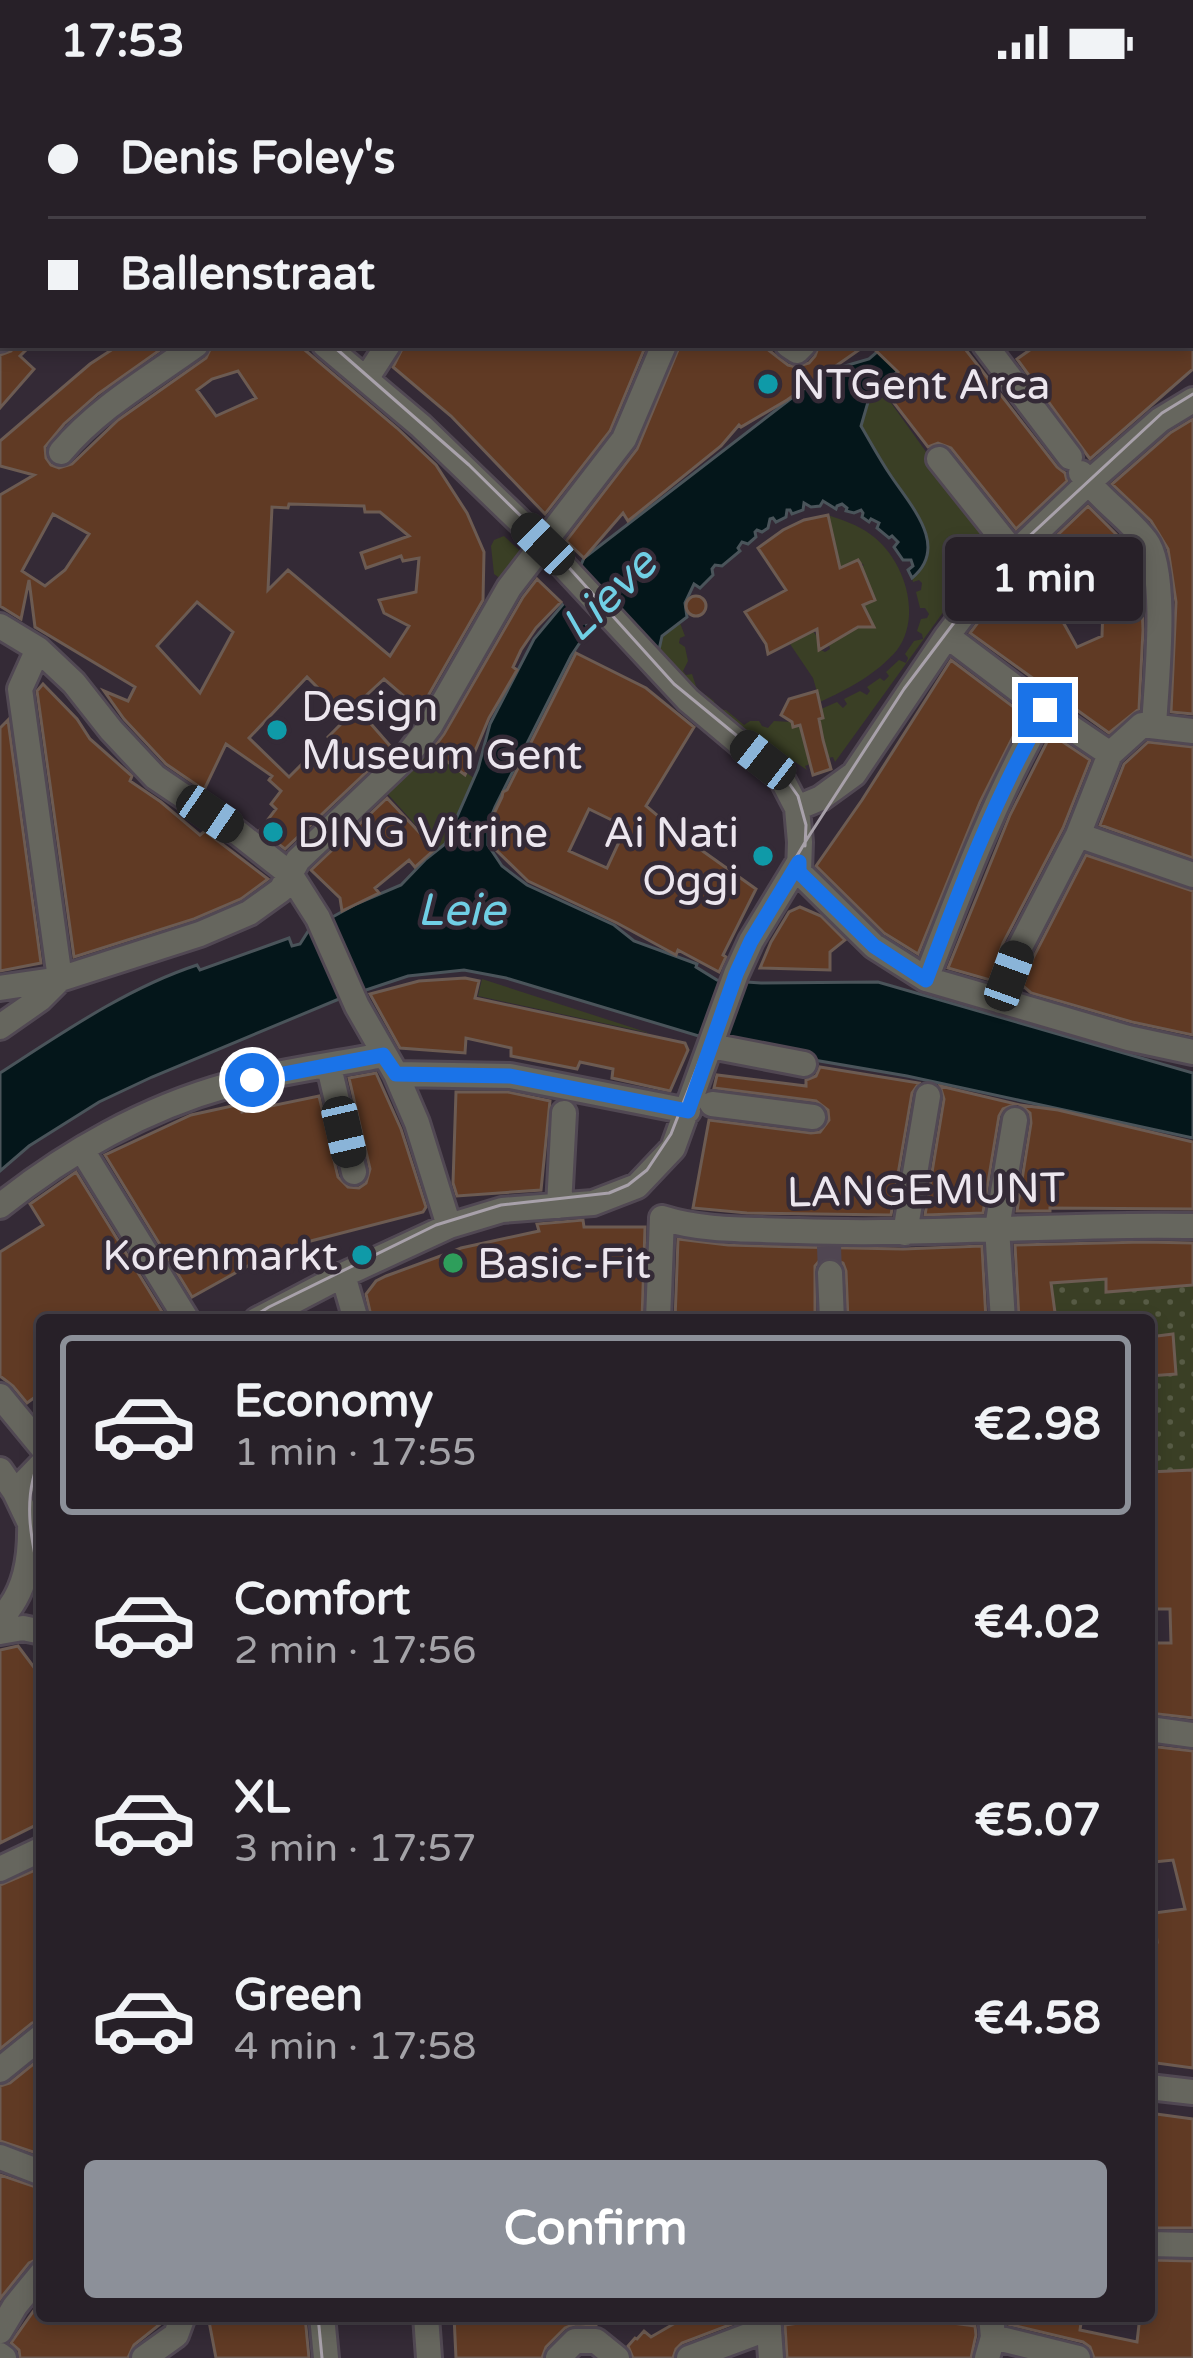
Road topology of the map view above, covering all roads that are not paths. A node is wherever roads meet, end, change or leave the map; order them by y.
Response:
1 (192, 348) edge
2 (329, 348) edge
3 (386, 348) edge
4 (663, 348) edge
5 (987, 348) edge
6 (366, 379) junction
7 (1193, 400) edge
8 (62, 452) dead end
9 (939, 459) dead end
10 (1080, 471) junction
11 (543, 544) junction
12 (1014, 554) junction
13 (0, 626) edge
14 (947, 636) junction
15 (38, 649) junction
16 (1045, 710) junction
17 (1154, 726) junction
18 (1193, 730) edge
19 (1111, 754) junction
20 (797, 808) junction
21 (1078, 835) junction
22 (799, 862) junction
23 (294, 867) junction
24 (1193, 874) edge
25 (58, 970) junction
26 (926, 980) junction
27 (0, 988) edge
28 (1000, 1001) junction
29 (0, 1027) edge
30 (709, 1050) junction
31 (1193, 1052) edge
32 (390, 1065) junction
33 (329, 1066) junction
34 (796, 1068) dead end
35 (928, 1096) dead end
36 (561, 1097) junction
37 (700, 1107) junction
38 (813, 1118) dead end
39 (1015, 1120) dead end
40 (82, 1150) junction
41 (354, 1172) dead end
42 (637, 1186) junction
43 (0, 1206) edge
44 (554, 1206) junction
45 (662, 1218) junction
46 (459, 1223) junction
47 (1193, 1226) edge
48 (997, 1228) junction
49 (905, 1233) junction
50 (830, 1273) tunnel mouth
51 (343, 1275) junction
52 (183, 1313) edge
53 (268, 1314) edge
54 (354, 1314) edge
55 (658, 1314) edge
56 (832, 1314) edge
57 (1003, 1314) edge
58 (0, 1396) edge
59 (35, 1440) edge
60 (0, 1470) edge
61 (36, 1470) edge
62 (15, 1492) junction
63 (30, 1522) junction
64 (36, 1537) edge
65 (0, 1619) edge
66 (36, 1631) edge
67 (0, 1632) edge
68 (1155, 1731) edge
69 (1193, 1735) edge
70 (36, 1852) edge
71 (0, 1869) edge
72 (36, 2041) edge
73 (0, 2070) edge
74 (1155, 2088) edge
75 (1193, 2092) edge
76 (0, 2157) edge
77 (36, 2171) edge
78 (1155, 2244) edge
79 (1193, 2245) edge
80 (36, 2281) edge
81 (323, 2322) edge
82 (426, 2322) edge
83 (768, 2322) edge
84 (0, 2331) edge
85 (177, 2331) edge
86 (990, 2337) edge
87 (145, 2358) edge
88 (326, 2358) edge
89 (428, 2358) edge
90 (558, 2358) edge
91 (617, 2358) edge
92 (689, 2358) edge
93 (771, 2358) edge
94 (1078, 2358) edge

1 - 8 street
2 - 6 street
3 - 6 street
4 - 11 street
5 - 10 street
6 - 11 street
7 - 10 street
9 - 12 street
10 - 12 street
10 - 17 street
11 - 20 street
11 - 23 street
12 - 14 street
13 - 15 street
14 - 16 street
14 - 20 street
15 - 23 street
15 - 25 street
16 - 19 street
16 - 26 street
17 - 18 street
17 - 19 street
19 - 21 street
20 - 22 street
21 - 24 street
21 - 28 street
22 - 26 street
22 - 30 street
23 - 25 street
23 - 32 street
25 - 27 street
25 - 29 street
26 - 28 street
28 - 31 street
30 - 34 street
30 - 37 street
32 - 33 street
32 - 36 street
32 - 46 street
33 - 40 street
33 - 41 street
35 - 49 street
36 - 37 street
36 - 44 street
37 - 38 street
37 - 42 street
39 - 48 street
40 - 43 street
40 - 52 street
42 - 44 street
42 - 45 street
44 - 46 street
45 - 49 street, LANGEMUNT
45 - 55 street
46 - 51 street
47 - 48 street, LANGEMUNT
48 - 49 street, LANGEMUNT
48 - 57 street
50 - 56 street
51 - 53 street
51 - 54 street
58 - 59 street
60 - 62 street
61 - 62 street
62 - 63 street
63 - 64 street
63 - 65 street
66 - 67 street
68 - 69 street
70 - 71 street
72 - 73 street
74 - 75 street
76 - 77 street
78 - 79 street
80 - 84 street
81 - 88 street
82 - 89 street
83 - 92 street
83 - 93 street
85 - 87 street
86 - 94 street
90 - 91 street

